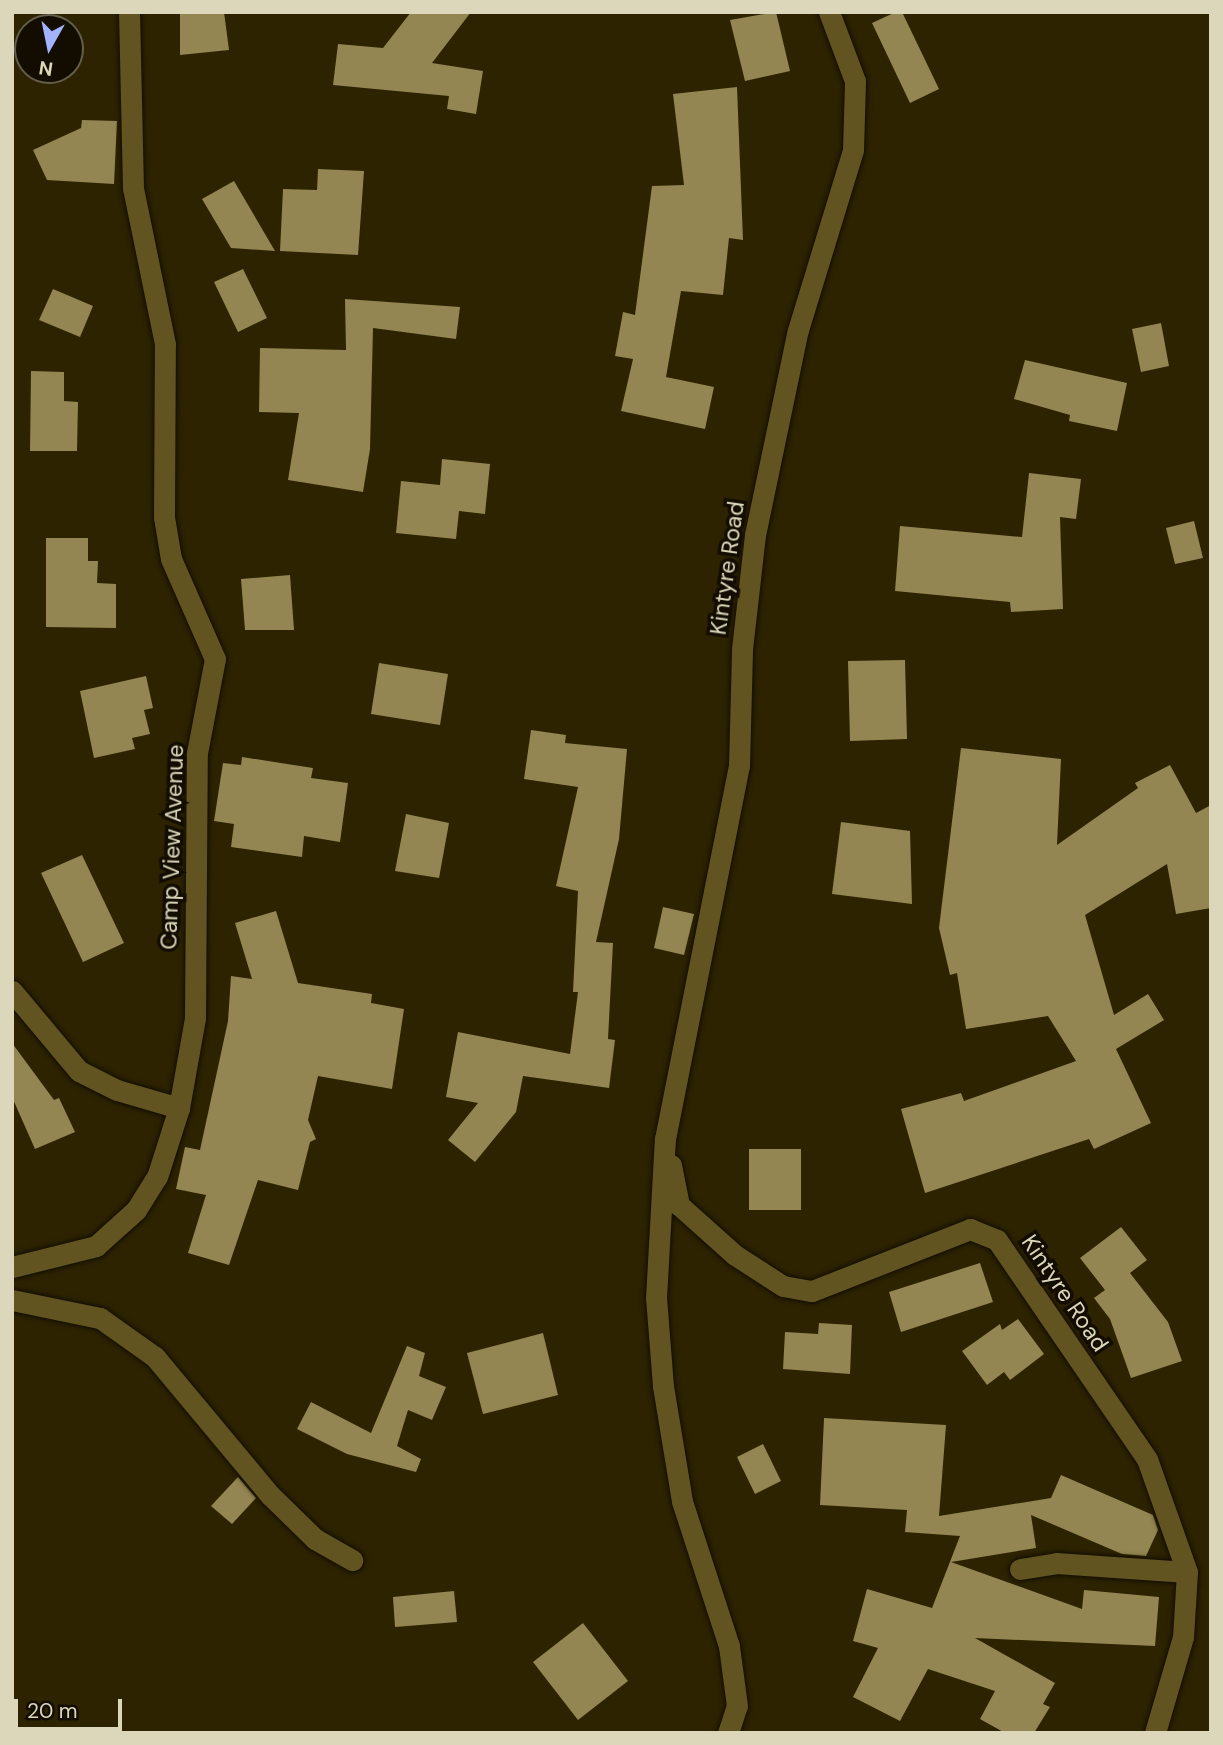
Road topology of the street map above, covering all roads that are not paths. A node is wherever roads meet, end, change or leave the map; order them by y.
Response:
1 (129, 12) edge
2 (829, 12) edge
3 (12, 991) edge
4 (179, 1108) junction
5 (665, 1139) junction
6 (12, 1267) edge
7 (12, 1300) edge
8 (352, 1560) dead end
9 (1020, 1569) dead end
10 (1187, 1572) junction
11 (728, 1733) edge
12 (1155, 1733) edge

1 - 4 street, Camp View Avenue
2 - 5 street, Kintyre Road
3 - 4 street
4 - 6 street, Camp View Avenue
5 - 10 street, Kintyre Road
5 - 11 street, Kintyre Road
7 - 8 street
9 - 10 street
10 - 12 street, Kintyre Road

